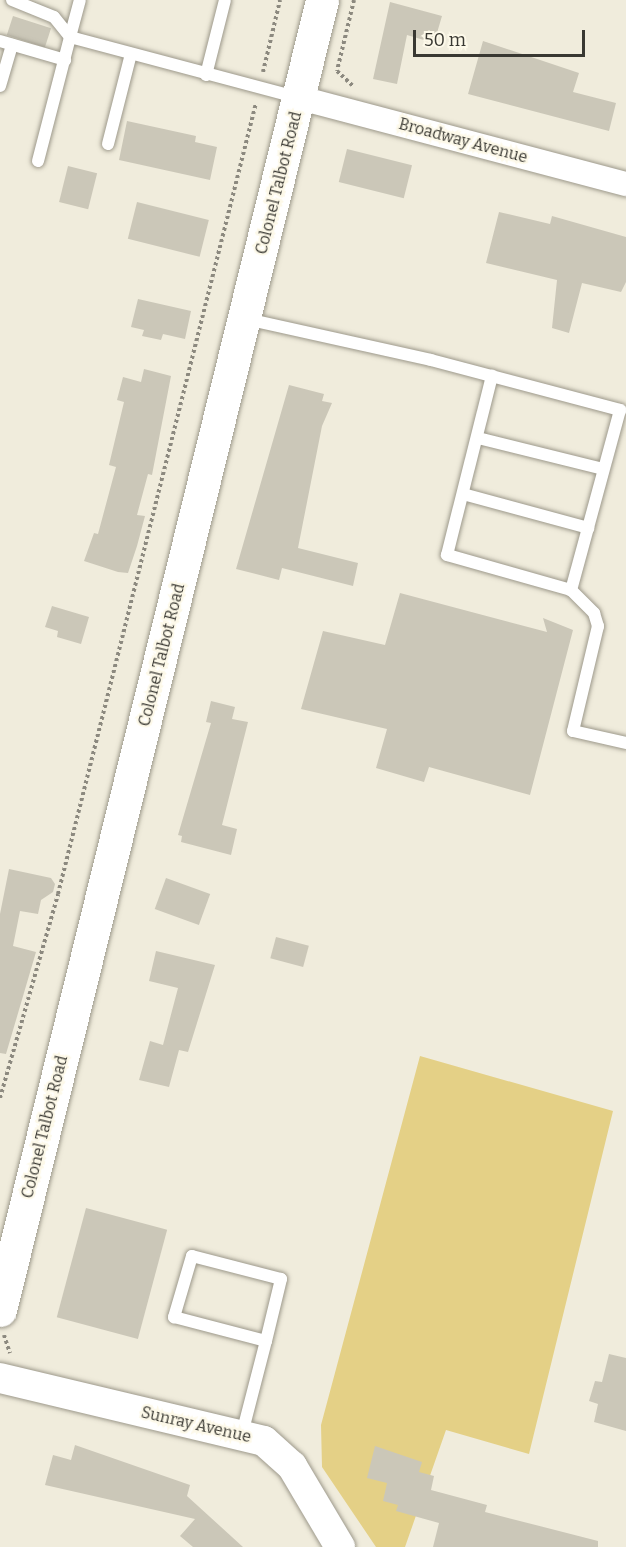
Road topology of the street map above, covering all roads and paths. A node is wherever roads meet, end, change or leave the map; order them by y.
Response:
1 (12, 0) edge
2 (80, 0) edge
3 (225, 0) edge
4 (280, 0) edge
5 (322, 0) edge
6 (354, 0) edge
7 (27, 2) edge
8 (70, 37) junction
9 (6, 43) edge
10 (131, 54) junction
11 (64, 60) junction
12 (207, 75) junction
13 (0, 86) edge
14 (260, 88) junction
15 (366, 91) dead end
16 (300, 98) junction
17 (108, 144) dead end
18 (38, 161) dead end
19 (626, 184) edge
20 (245, 318) junction
21 (492, 376) junction
22 (478, 438) junction
23 (603, 469) junction
24 (463, 494) junction
25 (588, 528) junction
26 (571, 590) junction
27 (626, 743) edge
28 (0, 1098) edge
29 (3, 1316) edge
30 (266, 1341) junction
31 (19, 1355) dead end
32 (0, 1378) edge
33 (241, 1436) junction
34 (340, 1547) edge

1 - 7 lane
2 - 8 lane
3 - 12 lane
4 - 14 path
5 - 16 main road, Colonel Talbot Road
6 - 15 path
7 - 8 lane
8 - 10 lane
8 - 11 lane
9 - 11 lane
9 - 13 lane
10 - 12 lane
10 - 17 lane
11 - 18 lane
12 - 14 lane
14 - 16 lane
14 - 28 path
16 - 19 street, Broadway Avenue
16 - 20 main road, Colonel Talbot Road
20 - 21 lane
20 - 29 main road, Colonel Talbot Road
21 - 22 lane
21 - 23 lane
22 - 23 lane
22 - 24 lane
23 - 25 lane
24 - 25 lane
24 - 26 lane
25 - 26 lane
26 - 27 lane
29 - 31 path
30 - 30 lane
30 - 33 lane
32 - 33 street, Sunray Avenue
33 - 34 street, Sunray Avenue

